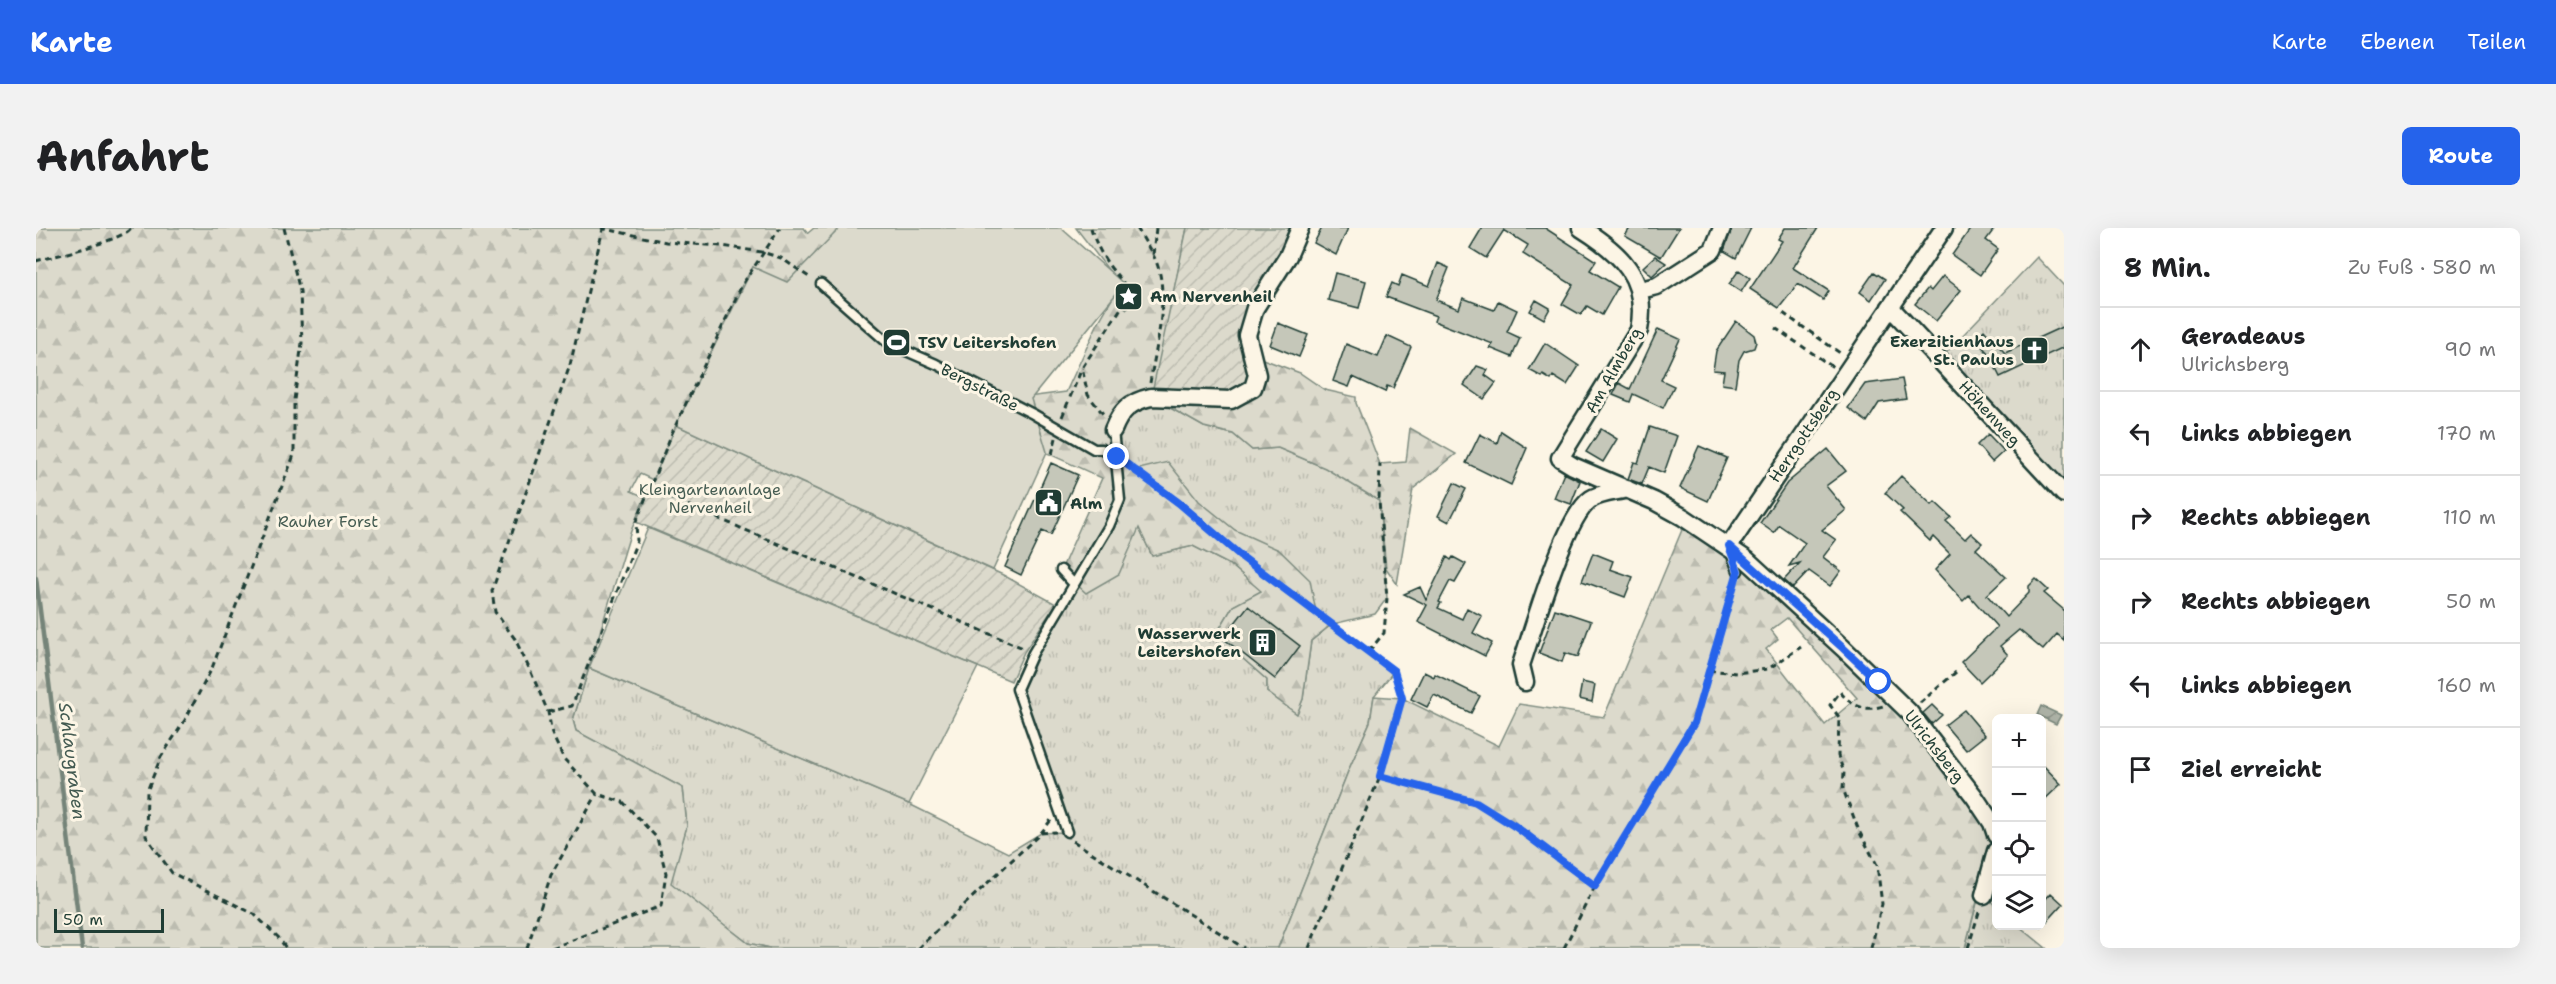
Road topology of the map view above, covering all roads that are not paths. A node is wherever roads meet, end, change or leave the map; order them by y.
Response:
1 (1300, 228) edge
2 (1581, 228) edge
3 (1722, 228) edge
4 (1944, 228) edge
5 (821, 284) road end
6 (1640, 290) junction
7 (1890, 307) junction
8 (1113, 430) joint
9 (1117, 457) junction
10 (1627, 489) junction
11 (2064, 494) edge
12 (1729, 546) junction
13 (1061, 570) dead end
14 (1738, 571) road end
15 (1073, 583) junction
16 (1525, 682) dead end
17 (1992, 823) edge
18 (1067, 832) road end
19 (1992, 866) edge
20 (1984, 895) road end

1 - 8 street
2 - 6 street, Am Almberg
3 - 6 street
4 - 7 street, Herrgottsberg
5 - 9 lane, Bergstraße
6 - 10 street, Am Almberg
7 - 11 street, Höhenweg
7 - 12 street, Herrgottsberg
8 - 9 lane
9 - 15 lane
10 - 12 street
10 - 16 street
12 - 14 lane
12 - 17 street, Ulrichsberg
13 - 15 lane
15 - 18 lane
19 - 20 street

